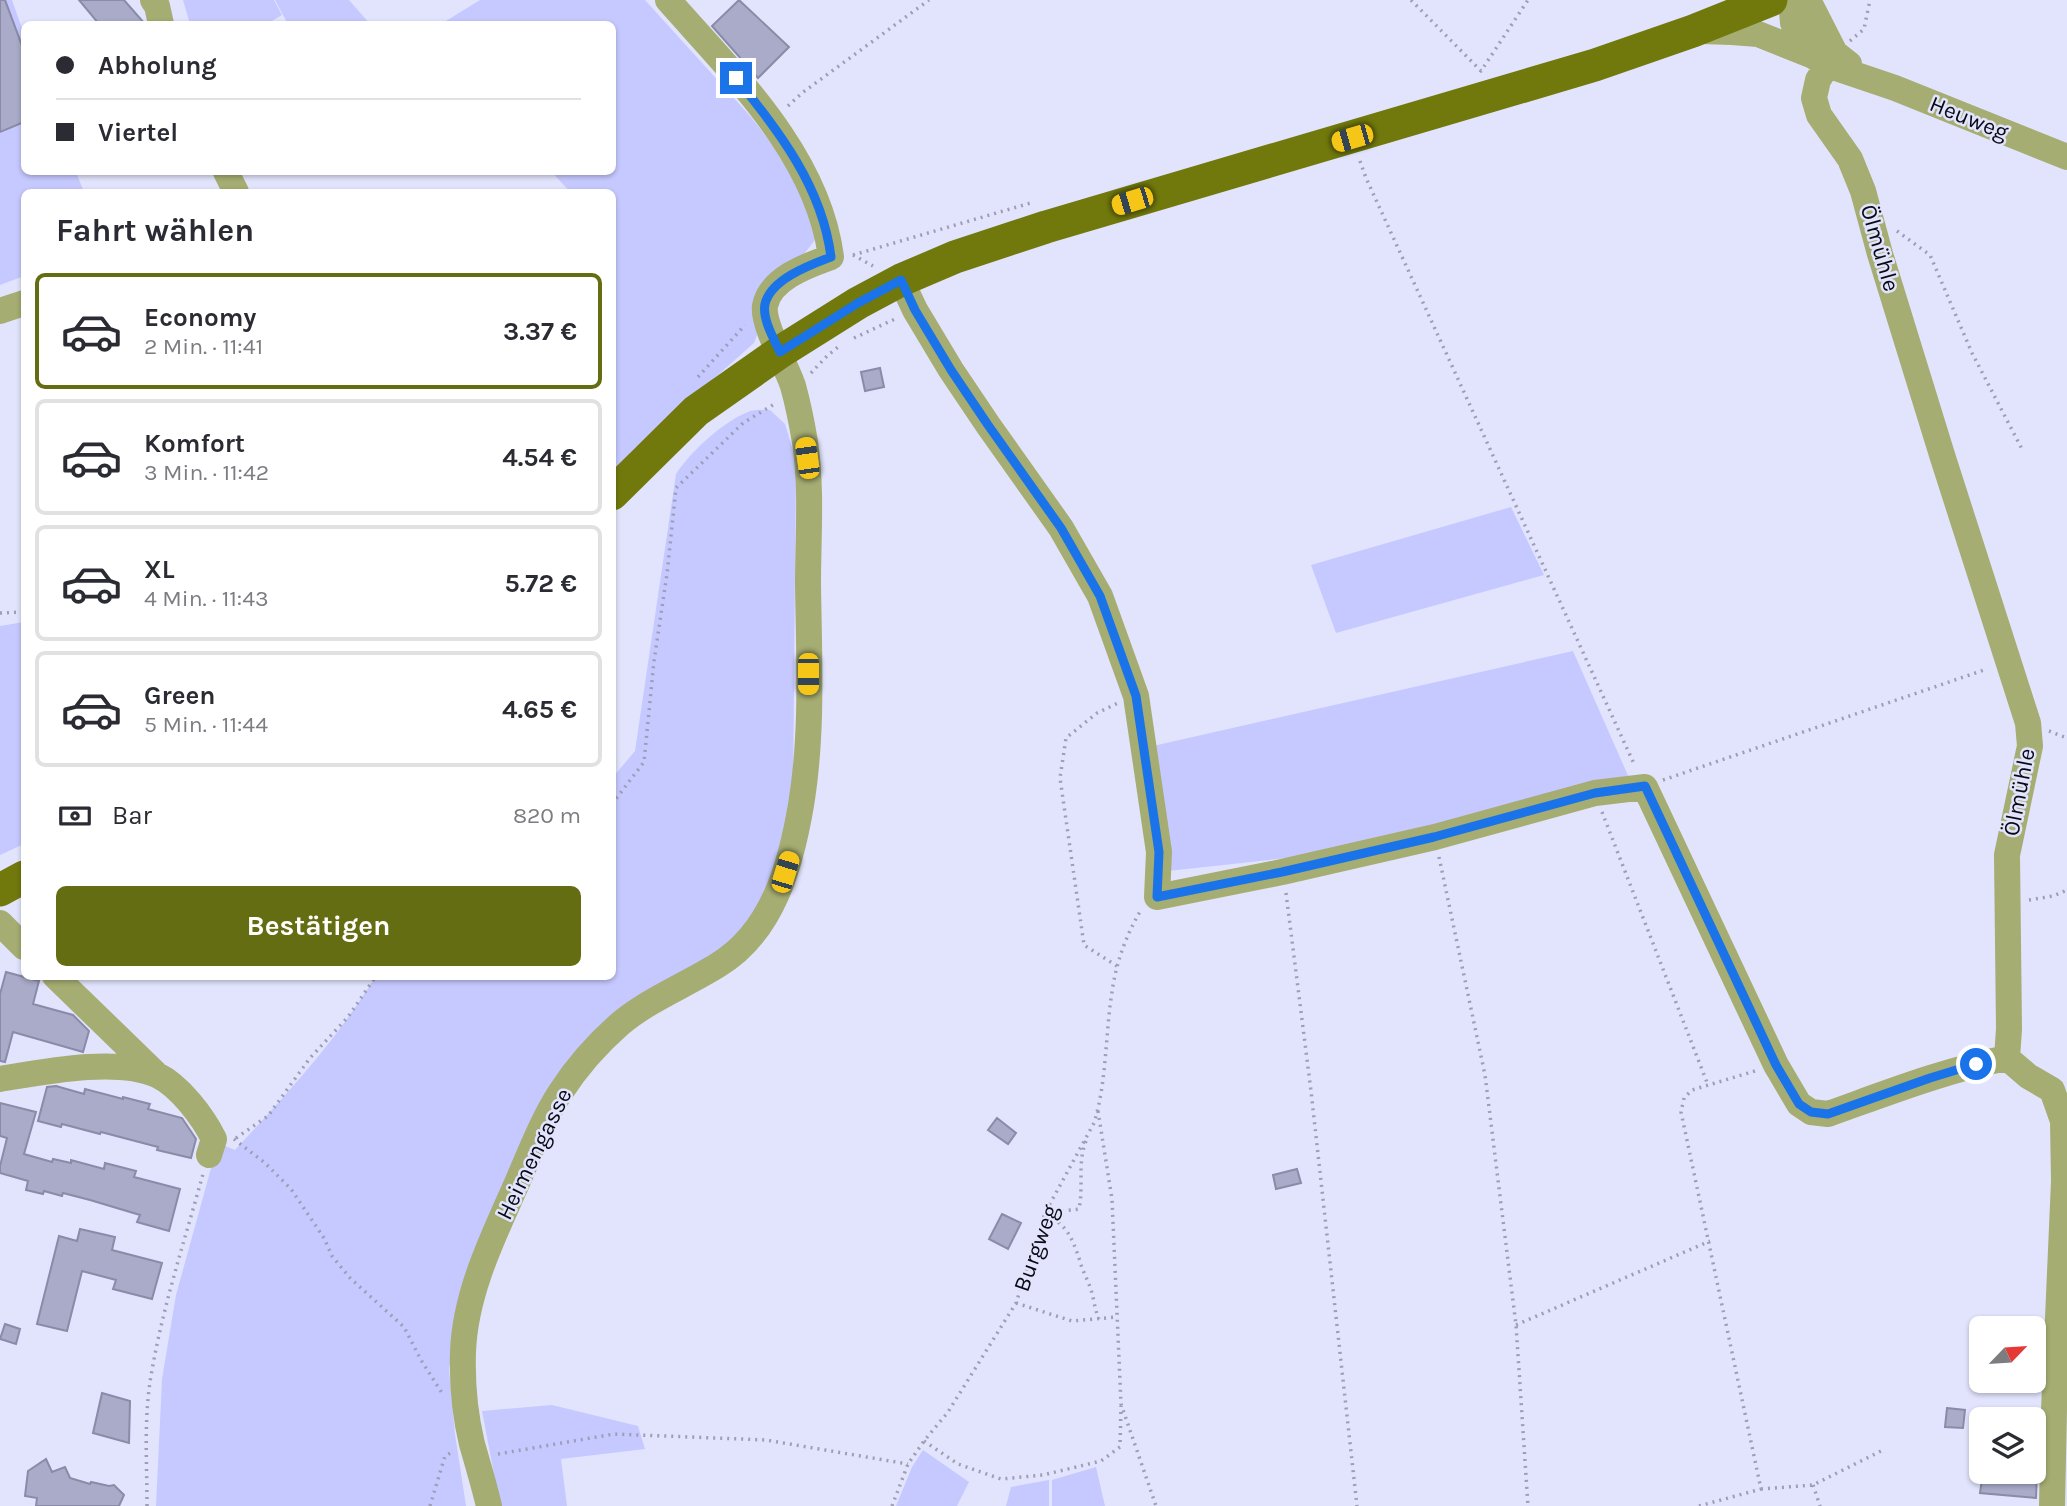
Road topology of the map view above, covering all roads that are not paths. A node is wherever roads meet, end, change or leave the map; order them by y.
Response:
1 (153, 0) edge
2 (668, 0) edge
3 (1771, 0) edge
4 (1791, 0) edge
5 (1808, 0) edge
6 (160, 21) edge
7 (1693, 31) junction
8 (1825, 58) junction
9 (2067, 157) edge
10 (908, 295) junction
11 (21, 304) edge
12 (0, 311) edge
13 (780, 352) junction
14 (616, 490) edge
15 (21, 879) edge
16 (0, 890) edge
17 (0, 923) edge
18 (21, 944) edge
19 (59, 980) edge
20 (2007, 1058) junction
21 (158, 1076) junction
22 (0, 1079) edge
23 (219, 1145) road end
24 (488, 1506) edge
25 (2052, 1506) edge

1 - 6 street
2 - 13 street, Heimengasse
3 - 7 main road
4 - 8 street
5 - 8 street
7 - 8 street
7 - 10 main road
8 - 9 street, Heuweg
8 - 20 street, Ölmühle
10 - 13 main road
10 - 20 street
11 - 12 street
13 - 14 main road
13 - 24 street, Heimengasse
15 - 16 main road
17 - 18 street
19 - 21 street
20 - 25 street
21 - 22 street
21 - 23 street

